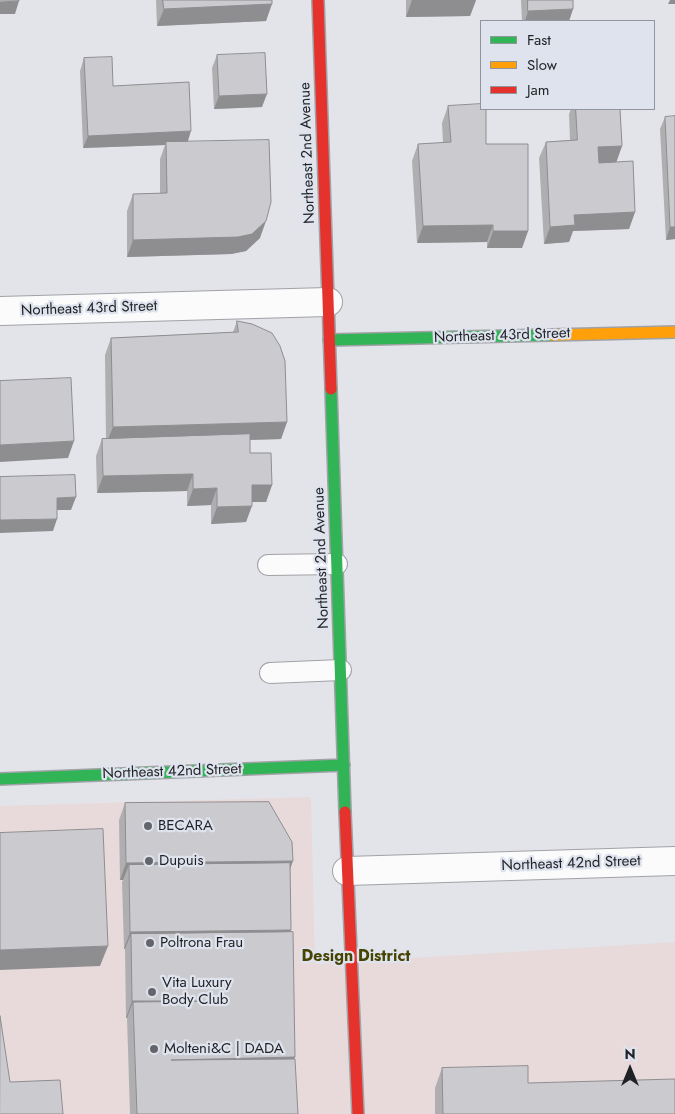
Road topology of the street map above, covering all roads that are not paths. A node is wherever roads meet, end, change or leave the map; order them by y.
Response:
1 (318, 0) edge
2 (328, 302) junction
3 (0, 311) edge
4 (675, 332) edge
5 (329, 340) junction
6 (337, 564) junction
7 (268, 565) dead end
8 (341, 670) junction
9 (270, 673) dead end
10 (344, 765) junction
11 (0, 779) edge
12 (675, 861) edge
13 (347, 871) junction
14 (358, 1114) edge

1 - 2 main road, Northeast 2nd Avenue
2 - 3 street, Northeast 43rd Street
2 - 5 main road, Northeast 2nd Avenue
4 - 5 main road, Northeast 43rd Street
5 - 6 main road, Northeast 2nd Avenue
6 - 7 lane
6 - 8 main road, Northeast 2nd Avenue
8 - 9 lane
8 - 10 main road, Northeast 2nd Avenue
10 - 11 main road, Northeast 42nd Street
10 - 13 main road, Northeast 2nd Avenue
12 - 13 street, Northeast 42nd Street
13 - 14 main road, Northeast 2nd Avenue

